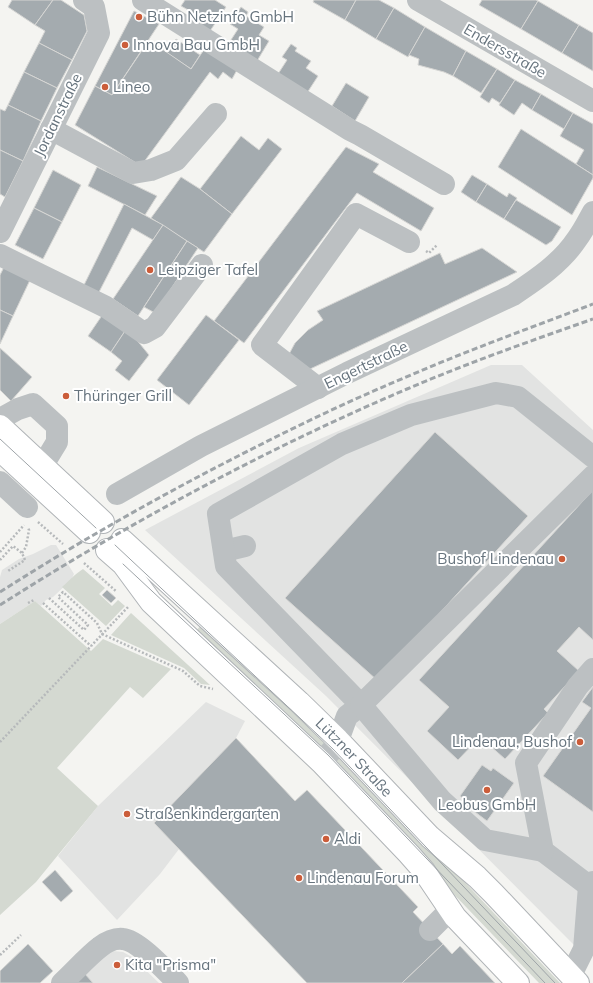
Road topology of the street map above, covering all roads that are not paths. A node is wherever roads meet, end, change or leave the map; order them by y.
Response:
1 (143, 0) edge
2 (418, 0) edge
3 (90, 1) edge
4 (593, 101) edge
5 (216, 114) dead end
6 (51, 129) junction
7 (444, 184) dead end
8 (593, 212) edge
9 (0, 232) edge
10 (410, 242) dead end
11 (0, 255) edge
12 (202, 265) dead end
13 (318, 388) junction
14 (518, 397) junction
15 (496, 408) dead end
16 (0, 419) edge
17 (0, 426) edge
18 (0, 450) edge
19 (593, 457) edge
20 (43, 465) junction
21 (593, 476) edge
22 (0, 482) edge
23 (117, 494) dead end
24 (24, 517) road end
25 (245, 546) dead end
26 (224, 551) junction
27 (593, 669) edge
28 (361, 704) junction
29 (338, 740) junction
30 (321, 762) junction
31 (543, 851) junction
32 (592, 884) edge
33 (450, 910) junction
34 (430, 930) dead end
35 (575, 979) edge
36 (62, 983) edge
37 (178, 983) edge
38 (518, 983) edge

1 - 7 street
2 - 4 street, Endersstraße
3 - 6 street, Jordanstraße
5 - 6 street
6 - 9 street, Jordanstraße
8 - 13 street, Engertstraße
10 - 13 street
11 - 12 street
13 - 23 street, Engertstraße
14 - 15 street
14 - 19 street
14 - 26 street
16 - 20 street
17 - 20 main road
18 - 20 main road
21 - 28 street
22 - 24 street
25 - 26 street
26 - 28 street
27 - 31 street
28 - 29 street
28 - 31 street
29 - 30 street
29 - 30 main road, Lützner Straße
29 - 35 main road, Lützner Straße
30 - 33 main road, Lützner Straße
31 - 32 street
32 - 35 street
33 - 34 street
33 - 38 main road, Lützner Straße
36 - 37 street

